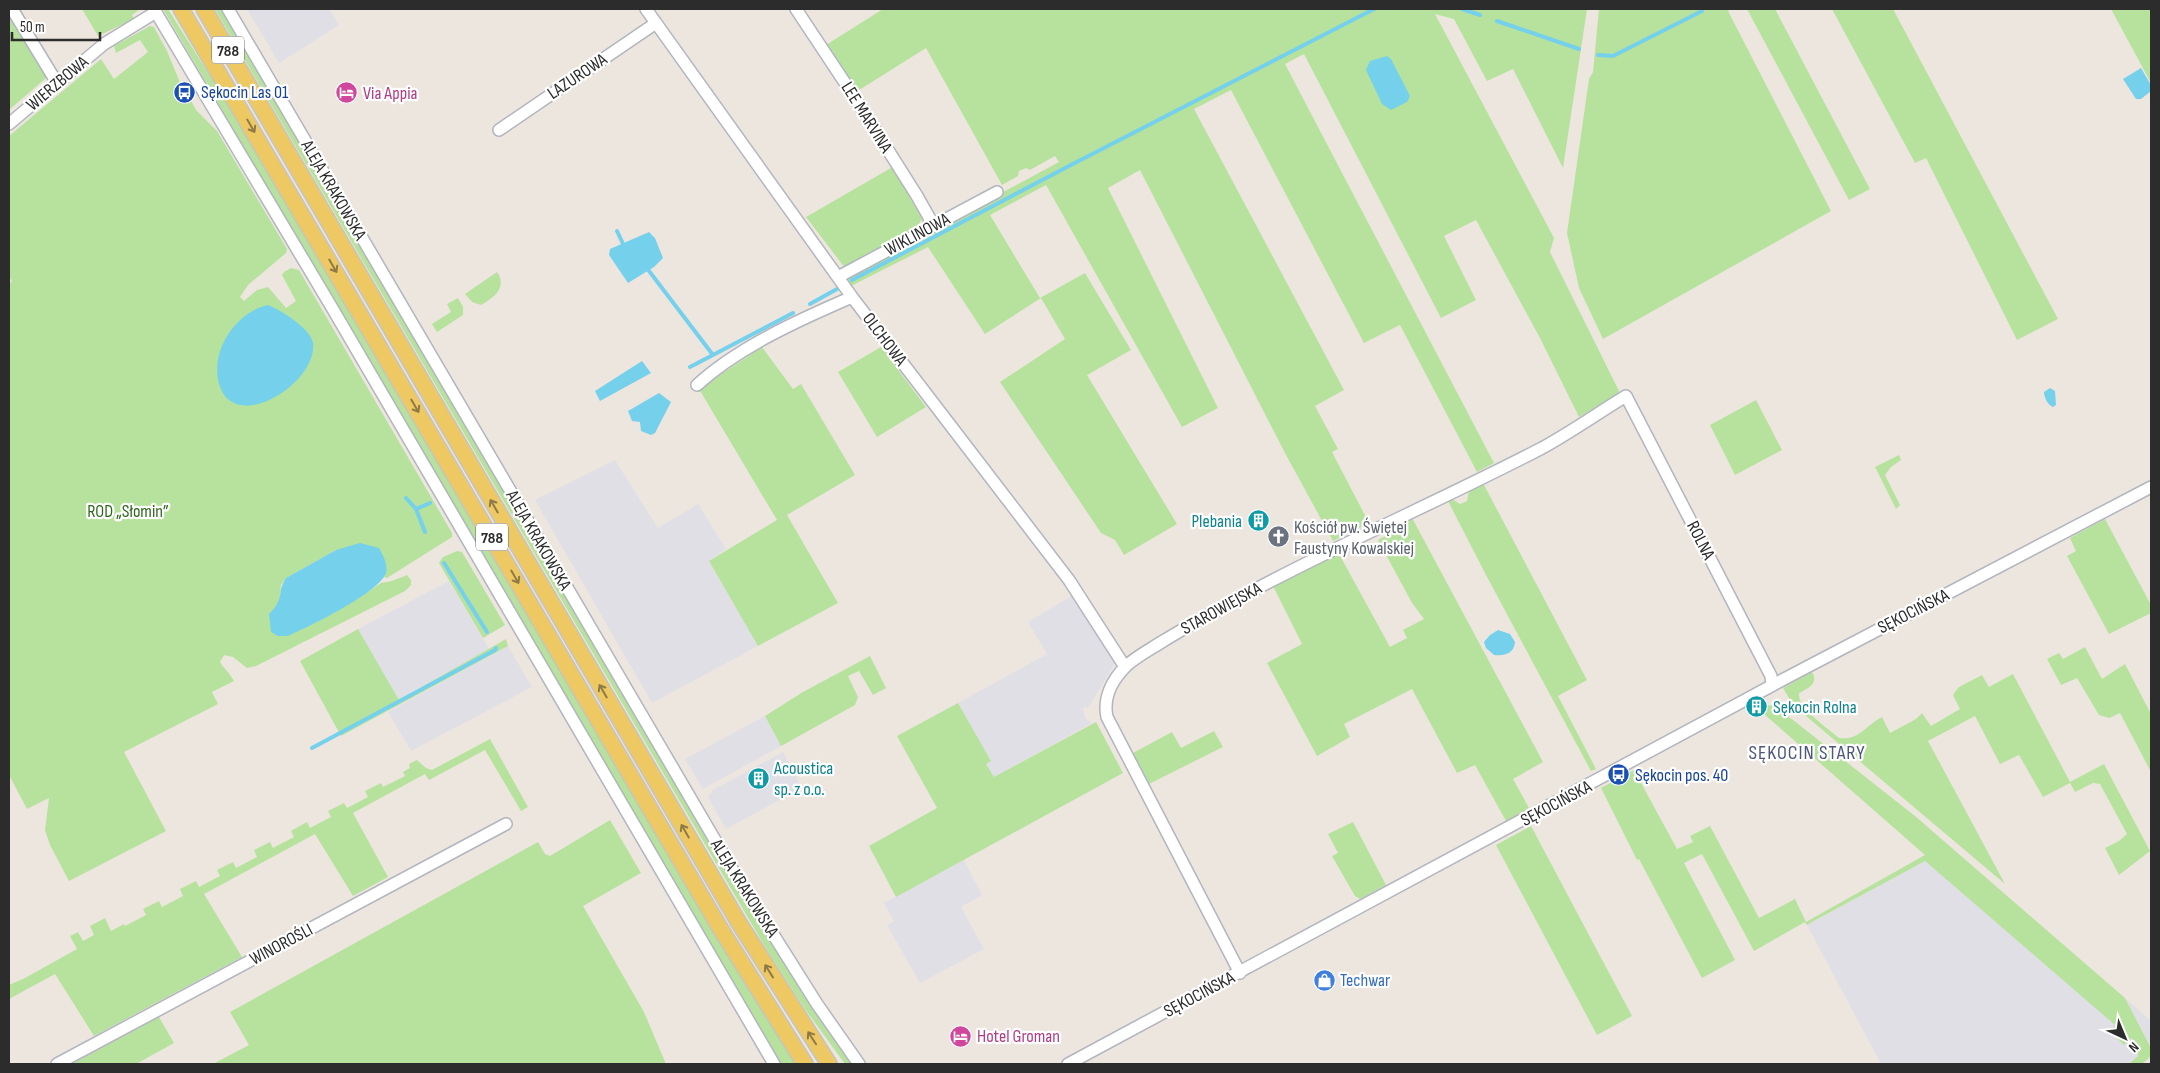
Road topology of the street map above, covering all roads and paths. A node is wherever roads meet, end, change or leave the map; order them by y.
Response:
1 (12, 9) edge
2 (181, 9) edge
3 (204, 9) edge
4 (228, 9) edge
5 (646, 9) edge
6 (796, 9) edge
7 (155, 10) edge
8 (656, 23) junction
9 (57, 82) junction
10 (9, 124) edge
11 (499, 130) dead end
12 (997, 192) dead end
13 (928, 228) junction
14 (838, 277) junction
15 (852, 297) junction
16 (697, 385) dead end
17 (1626, 396) joint
18 (2151, 487) edge
19 (1125, 667) junction
20 (1772, 686) junction
21 (506, 824) dead end
22 (1240, 973) junction
23 (57, 1064) edge
24 (774, 1064) edge
25 (805, 1064) edge
26 (829, 1064) edge
27 (859, 1064) edge
28 (1068, 1064) edge

1 - 9 street
2 -> 25 main road, 788
26 -> 3 main road, ALEJA KRAKOWSKA / 788
4 - 27 street, ALEJA KRAKOWSKA
5 - 8 street, OLCHOWA
6 - 13 street, LEE MARVINA
7 - 9 street, WIERZBOWA
7 - 24 street
8 - 11 street, LAZUROWA
8 - 14 street, OLCHOWA
9 - 10 street, WIERZBOWA
12 - 13 street, WIKLINOWA
13 - 14 street, WIKLINOWA
14 - 15 street, OLCHOWA
15 - 16 street
15 - 19 street, OLCHOWA
17 - 19 street, STAROWIEJSKA
17 - 20 street, ROLNA
18 - 20 street, SĘKOCIŃSKA
19 - 22 street, STAROWIEJSKA
20 - 22 street, SĘKOCIŃSKA
21 - 23 street, WINOROŚLI
22 - 28 street, SĘKOCIŃSKA

